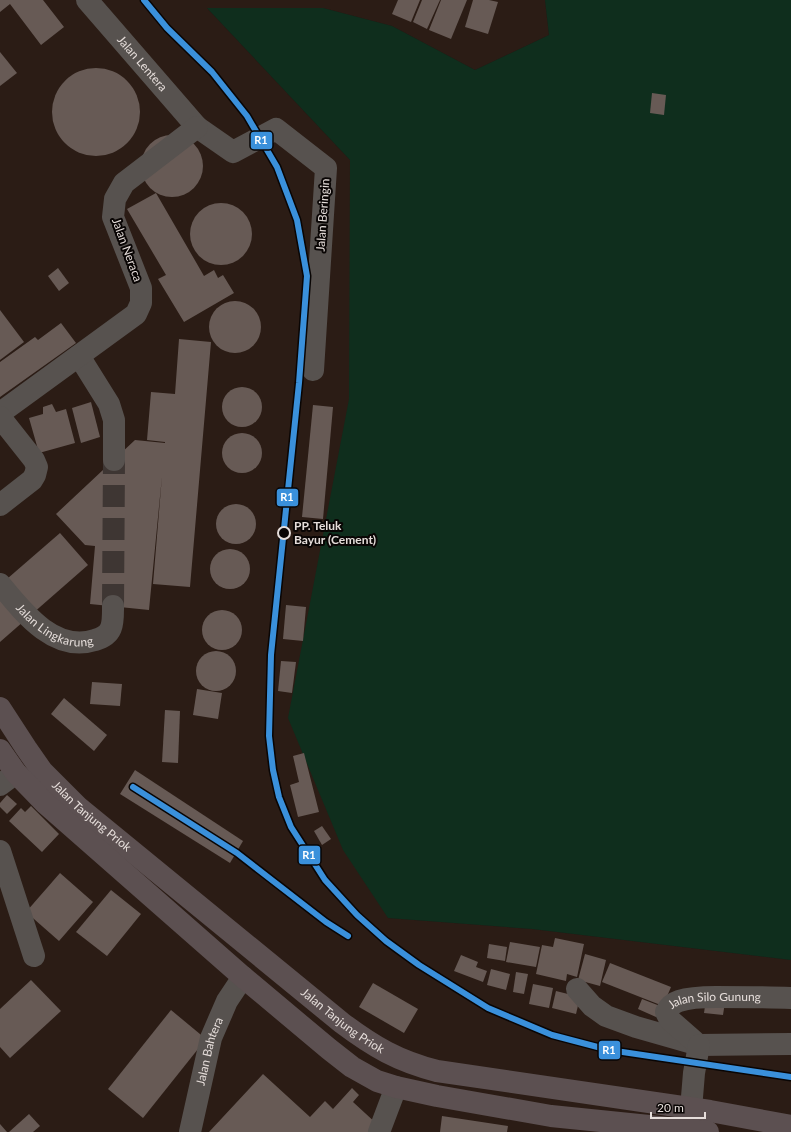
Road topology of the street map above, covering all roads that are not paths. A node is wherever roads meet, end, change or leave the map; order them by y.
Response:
1 (87, 0) edge
2 (197, 127) junction
3 (79, 356) junction
4 (313, 370) dead end
5 (0, 413) edge
6 (0, 417) edge
7 (114, 460) tunnel mouth
8 (0, 505) edge
9 (0, 584) edge
10 (113, 615) tunnel mouth
11 (0, 708) edge
12 (0, 750) edge
13 (8, 779) edge
14 (0, 852) edge
15 (34, 956) dead end
16 (243, 977) junction
17 (577, 988) dead end
18 (791, 998) edge
19 (791, 1044) edge
20 (698, 1045) junction
21 (396, 1087) junction
22 (704, 1123) edge
23 (791, 1126) edge
24 (190, 1132) edge
25 (379, 1132) edge

1 - 2 street, Jalan Lentera
2 - 3 street, Jalan Neraca
2 - 4 street, Jalan Beringin
3 - 5 street, Jalan Neraca
3 - 7 street
6 - 8 street
9 - 10 street, Jalan Lingkarung
11 - 22 highway, Jalan Tanjung Priok
12 - 13 highway, Jalan Tanjung Priok
13 - 16 highway, Jalan Tanjung Priok
14 - 15 street
16 - 21 highway, Jalan Tanjung Priok
16 - 24 street, Jalan Bahtera
17 - 20 street
18 - 20 street, Jalan Silo Gunung
19 - 20 street
20 - 22 street
21 - 22 highway, Jalan Tanjung Priok
21 - 25 street
22 - 23 highway, Jalan Tanjung Priok

